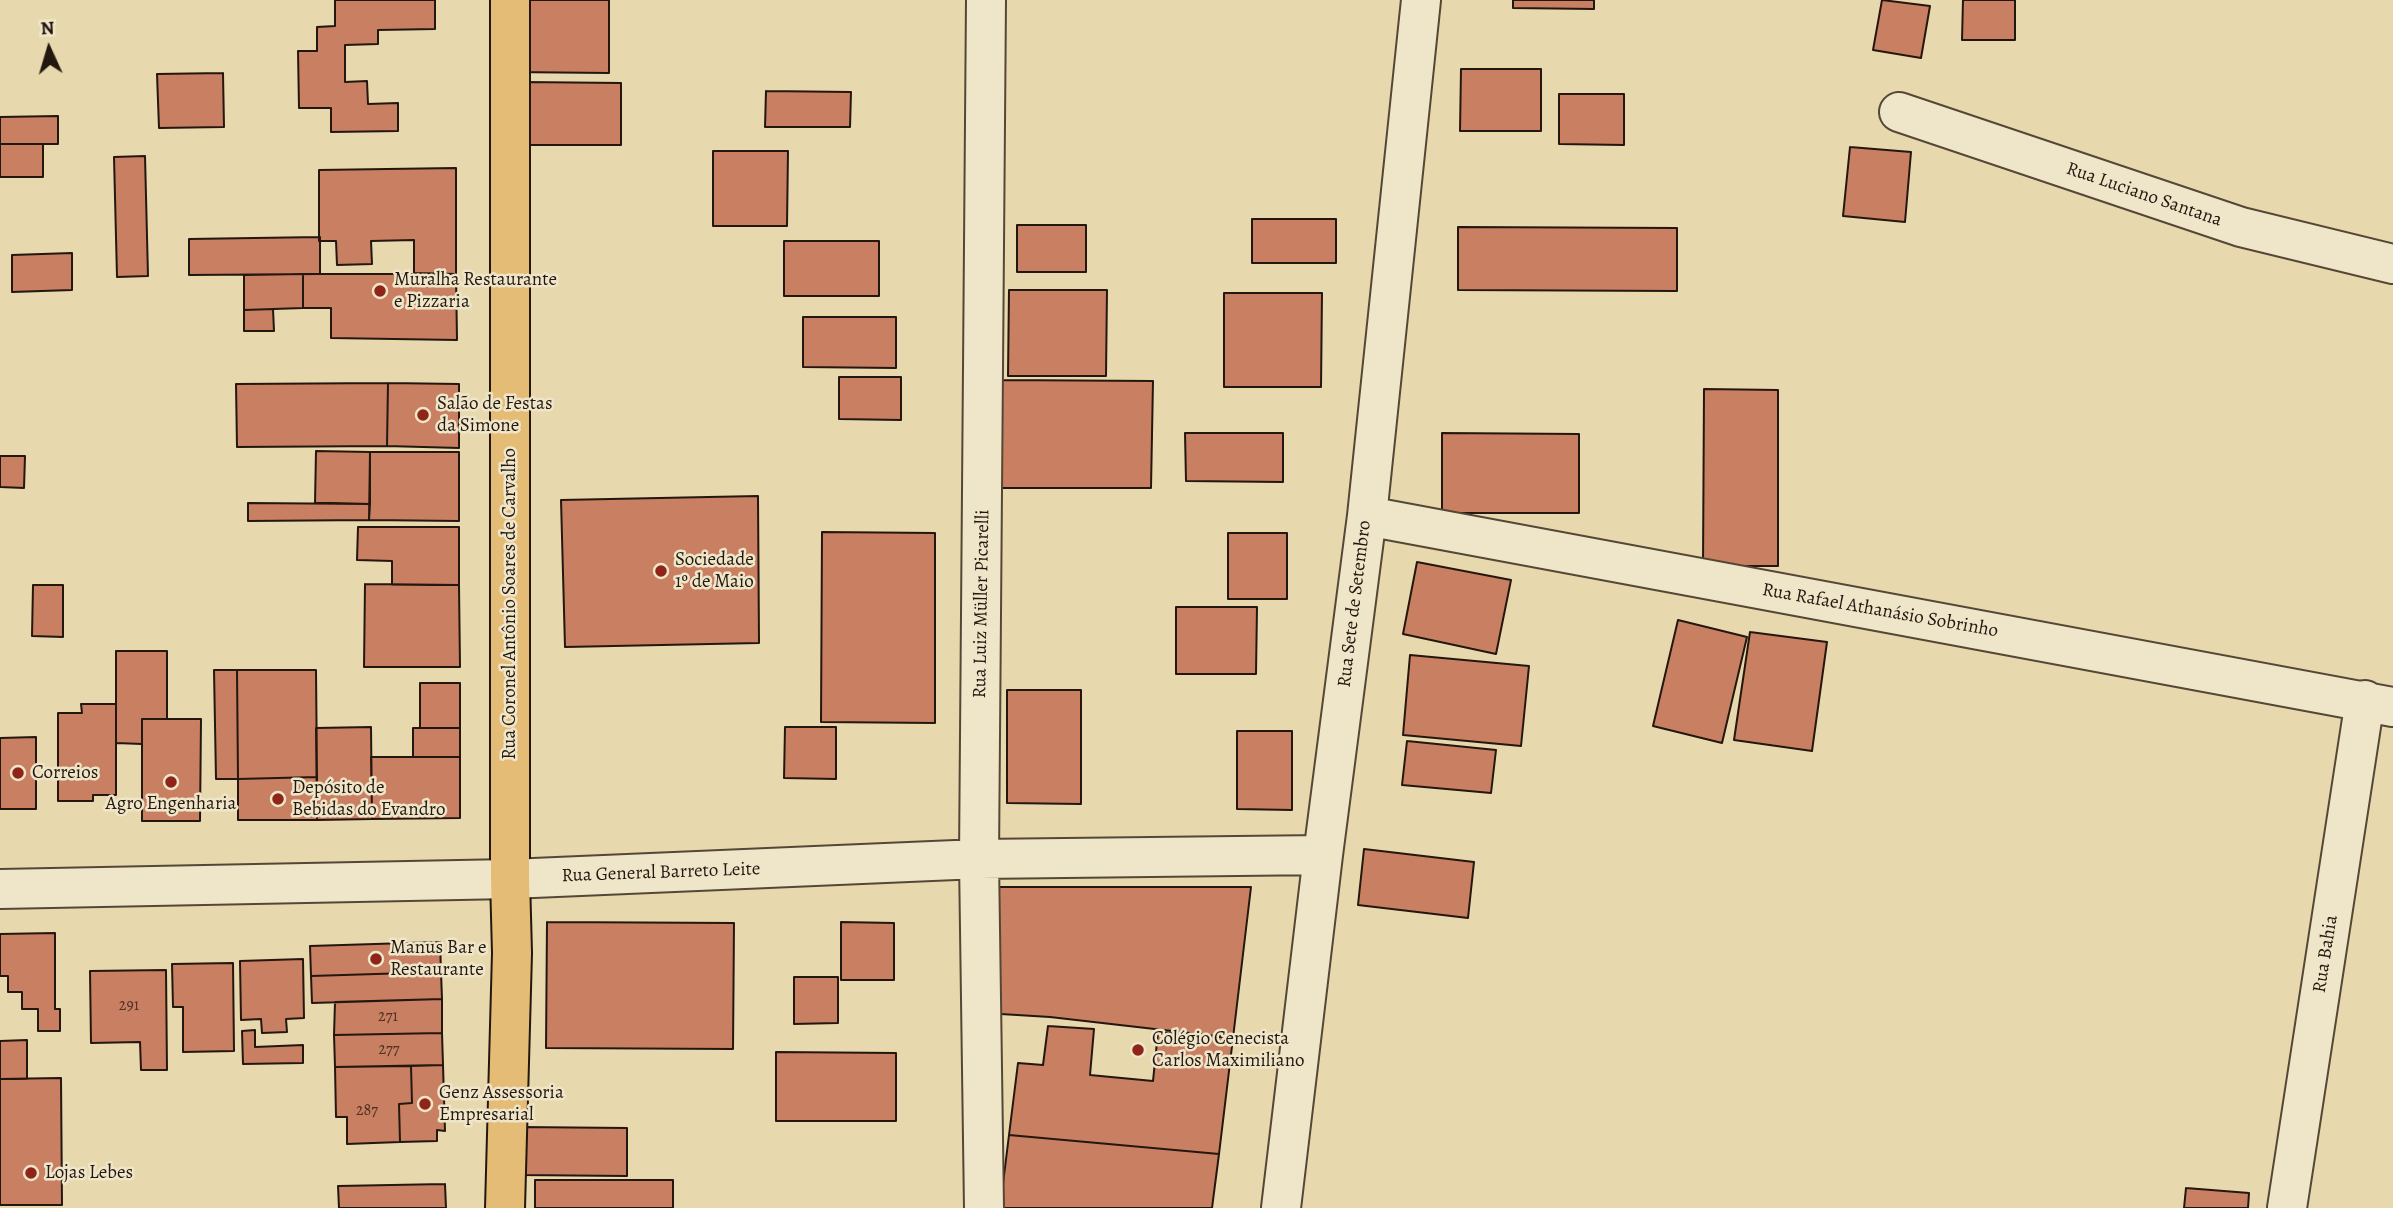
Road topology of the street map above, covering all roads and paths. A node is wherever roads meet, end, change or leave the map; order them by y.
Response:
1 (510, 0) edge
2 (986, 0) edge
3 (1421, 0) edge
4 (1899, 112) dead end
5 (2393, 264) edge
6 (1367, 516) junction
7 (2379, 704) edge
8 (1323, 855) junction
9 (979, 859) junction
10 (510, 879) junction
11 (0, 889) edge
12 (984, 1195) edge
13 (505, 1208) edge
14 (1281, 1208) edge
15 (2287, 1208) edge

1 - 10 main road, Rua Coronel Antônio Soares de Carvalho
2 - 9 street, Rua Luiz Müller Picarelli
3 - 6 street, Rua Sete de Setembro
4 - 5 street, Rua Luciano Santana
6 - 7 street, Rua Rafael Athanásio Sobrinho
6 - 8 street, Rua Sete de Setembro
7 - 15 street, Rua Bahia
8 - 9 street, Rua General Barreto Leite
8 - 14 street, Rua Sete de Setembro
9 - 10 street, Rua General Barreto Leite
9 - 12 street, Rua Luiz Müller Picarelli
10 - 11 street, Rua General Barreto Leite
10 - 13 main road, Rua Coronel Antônio Soares de Carvalho

